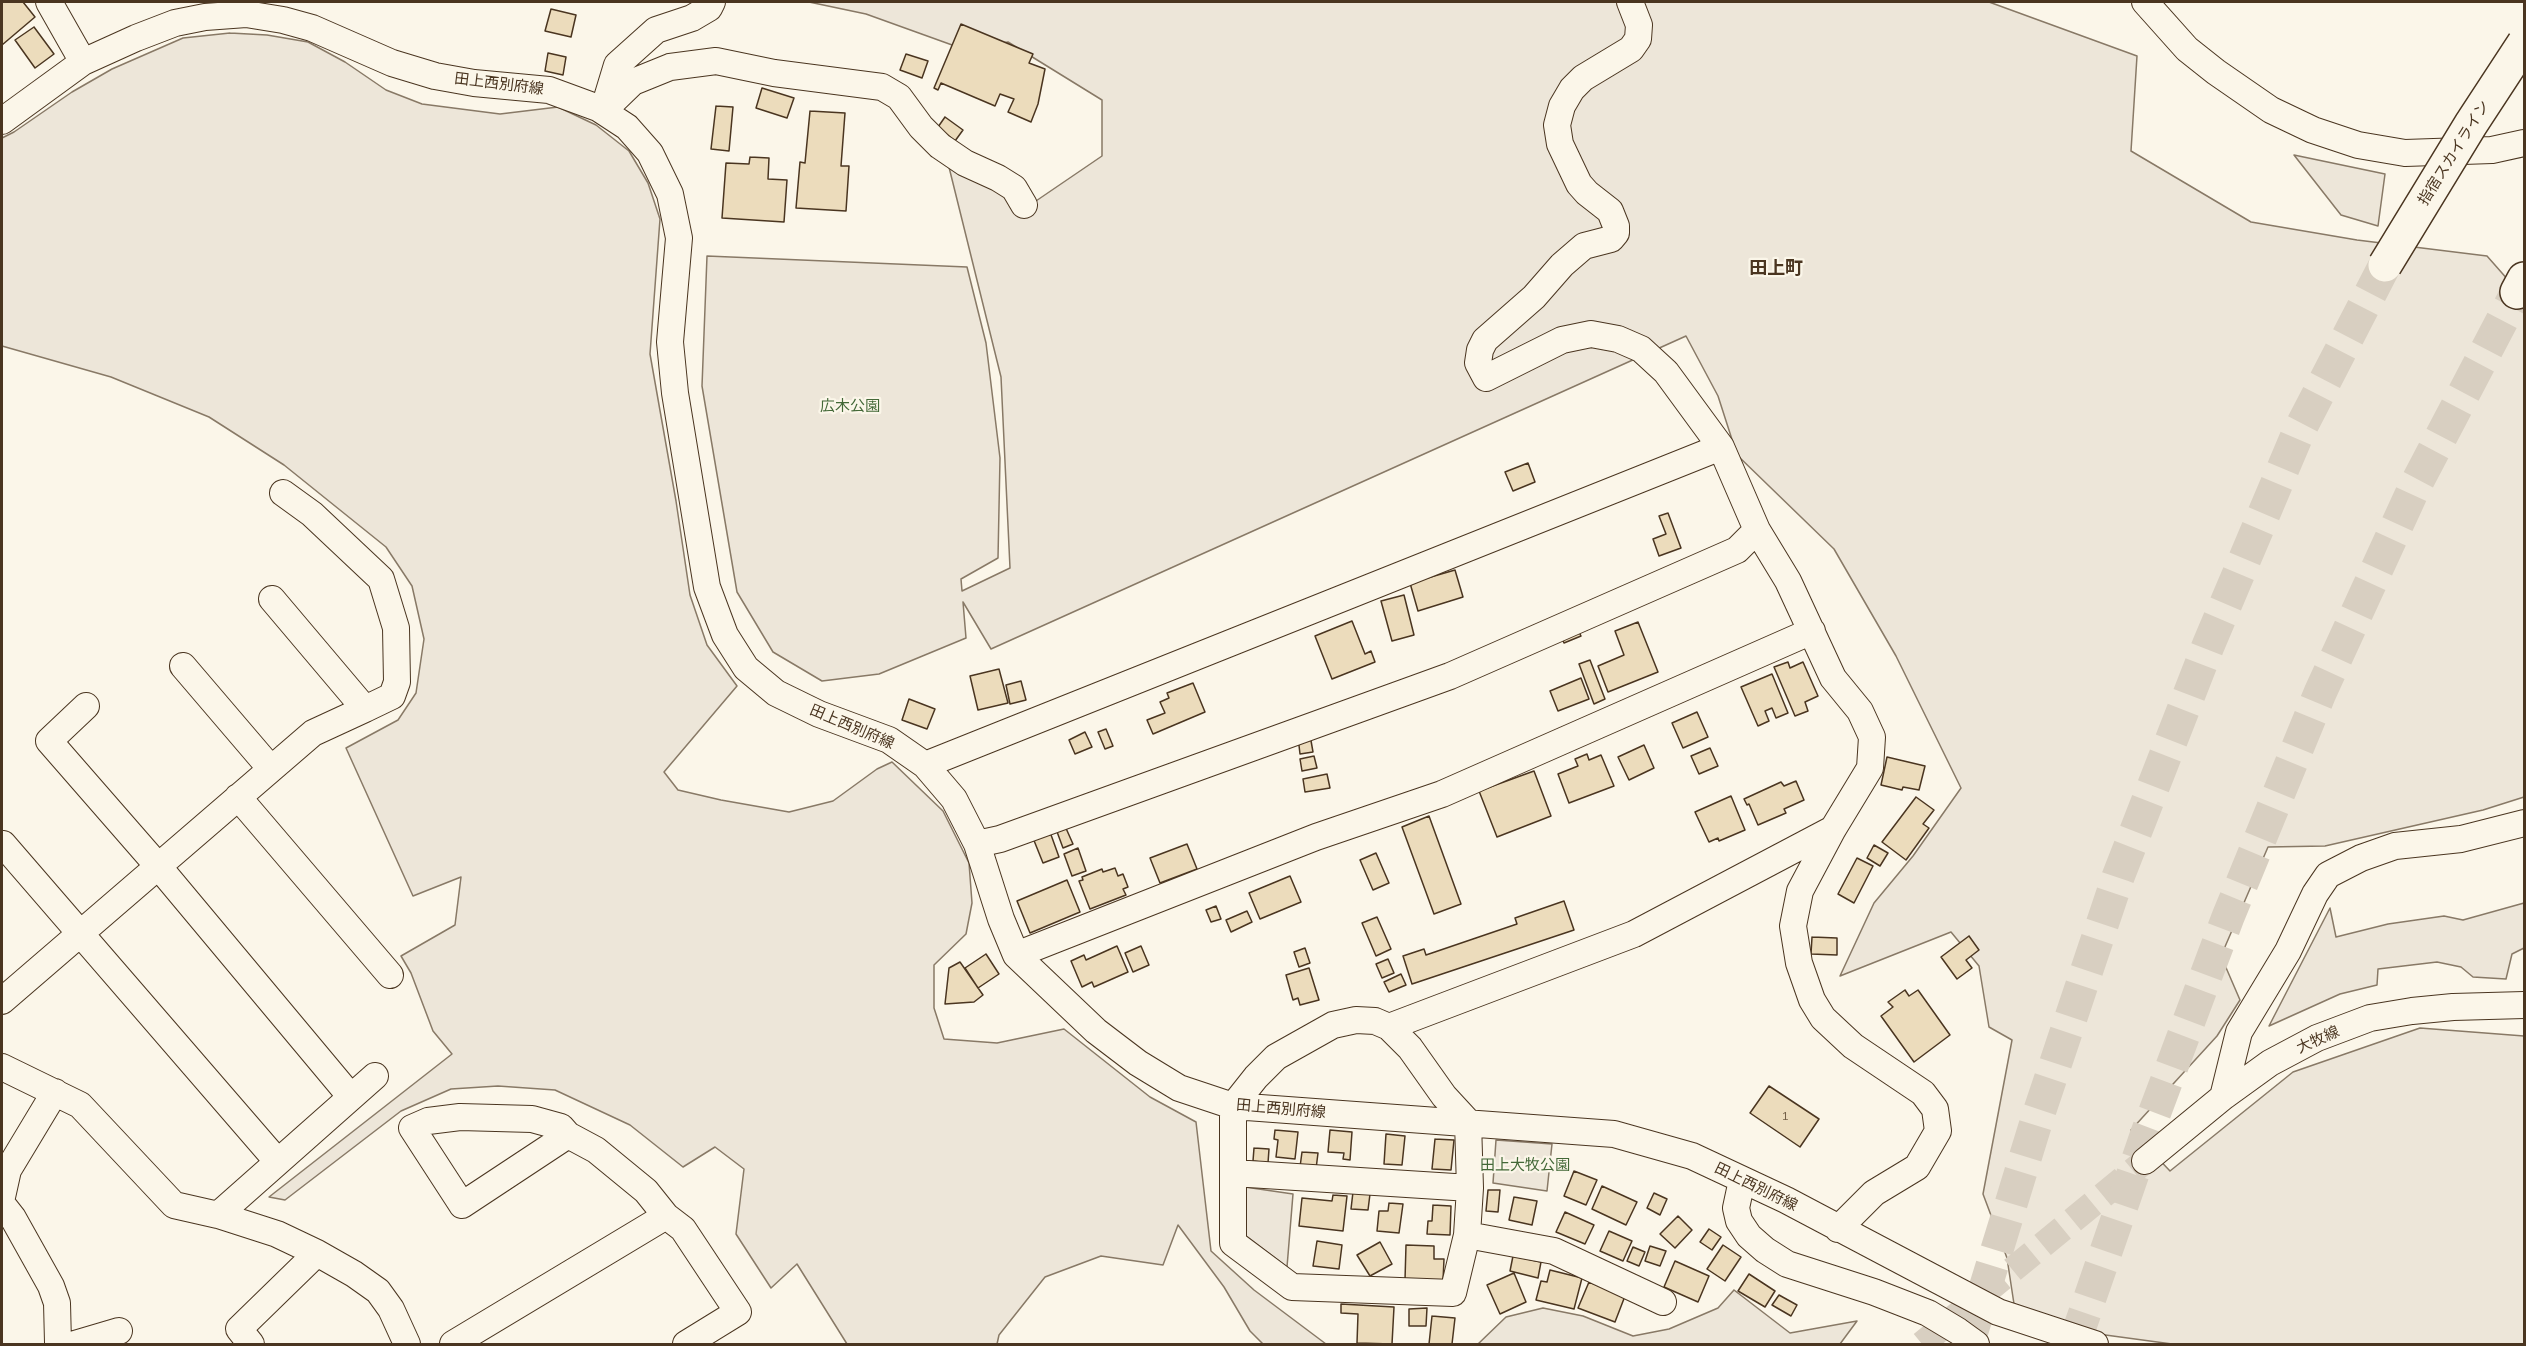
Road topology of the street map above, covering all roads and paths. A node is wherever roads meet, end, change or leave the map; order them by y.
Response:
1 (49, 2) edge
2 (712, 2) edge
3 (1630, 2) edge
4 (2145, 2) edge
5 (678, 11) edge
6 (2524, 43) edge
7 (83, 62) junction
8 (603, 111) junction
9 (2, 121) edge
10 (2524, 143) edge
11 (1024, 205) dead end
12 (2385, 265) tunnel mouth
13 (1721, 447) junction
14 (283, 493) dead end
15 (1756, 530) junction
16 (272, 599) dead end
17 (1812, 631) junction
18 (183, 666) dead end
19 (86, 706) dead end
20 (365, 709) junction
21 (925, 765) junction
22 (271, 769) junction
23 (238, 797) junction
24 (2524, 823) edge
25 (1833, 830) junction
26 (3, 844) dead end
27 (977, 844) junction
28 (158, 866) junction
29 (81, 933) junction
30 (1016, 955) junction
31 (390, 975) dead end
32 (2, 1001) edge
33 (2524, 1005) edge
34 (1389, 1027) junction
35 (2, 1067) edge
36 (375, 1076) dead end
37 (55, 1092) junction
38 (351, 1097) junction
39 (2223, 1097) junction
40 (1233, 1106) junction
41 (1468, 1122) junction
42 (568, 1135) junction
43 (278, 1161) junction
44 (2145, 1161) tunnel mouth
45 (1233, 1173) junction
46 (1742, 1180) junction
47 (1470, 1188) junction
48 (2, 1197) edge
49 (2, 1204) edge
50 (218, 1215) junction
51 (666, 1216) junction
52 (1838, 1229) junction
53 (1467, 1235) junction
54 (316, 1252) junction
55 (1663, 1302) dead end
56 (119, 1331) dead end
57 (61, 1344) edge
58 (75, 1344) edge
59 (251, 1344) edge
60 (407, 1344) edge
61 (453, 1344) edge
62 (686, 1344) edge
63 (1976, 1344) edge
64 (2095, 1344) edge

1 - 7 street
2 - 5 street
3 - 13 street
4 - 10 street
5 - 8 street
6 - 12 highway, 指宿スカイライン, bridge
7 - 8 street, 田上西別府線
7 - 9 street, 田上西別府線
8 - 11 street
8 - 21 street, 田上西別府線
13 - 15 street
13 - 21 street
14 - 20 street
15 - 17 street
15 - 27 street
16 - 20 street
17 - 25 street
17 - 30 street
18 - 22 street
19 - 28 street
20 - 22 street
21 - 27 street, 田上西別府線
22 - 23 street
23 - 28 street
23 - 31 street
24 - 39 street
25 - 34 street
25 - 52 street
26 - 29 street
27 - 30 street, 田上西別府線
28 - 29 street
28 - 38 street
29 - 32 street
29 - 43 street
30 - 40 street, 田上西別府線
33 - 39 street, 大牧線
34 - 40 street
34 - 41 street
35 - 37 street
36 - 38 street
37 - 48 street
37 - 50 street
38 - 43 street
39 - 44 street, 大牧線
40 - 41 street, 田上西別府線
40 - 45 street
41 - 46 street, 田上西別府線
41 - 47 street
42 - 42 street
42 - 51 street
43 - 50 street
45 - 47 street
45 - 53 street
46 - 52 street, 田上西別府線
46 - 63 street
47 - 53 street
49 - 57 street
50 - 54 street
51 - 61 street
51 - 62 street
52 - 64 street, 田上西別府線
53 - 55 street
54 - 59 street
54 - 60 street
56 - 58 street

